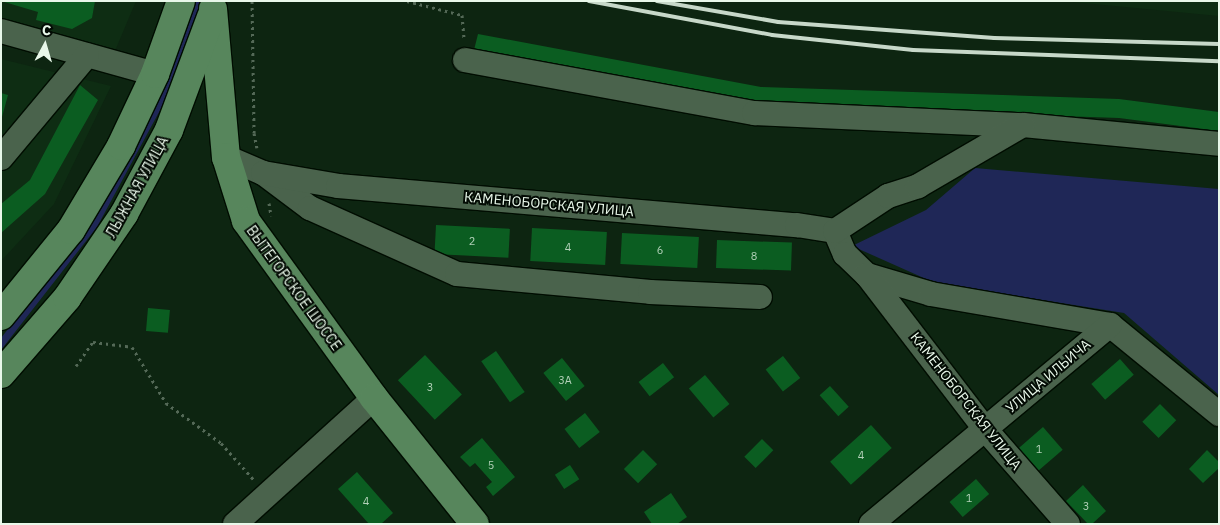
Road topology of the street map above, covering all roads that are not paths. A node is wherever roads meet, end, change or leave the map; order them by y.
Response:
1 (180, 1) edge
2 (214, 5) edge
3 (1, 31) edge
4 (87, 55) junction
5 (465, 60) road end
6 (156, 74) junction
7 (1022, 125) junction
8 (1219, 144) edge
9 (226, 157) junction
10 (1, 158) edge
11 (263, 173) junction
12 (835, 231) junction
13 (868, 275) junction
14 (760, 297) dead end
15 (1, 316) edge
16 (1110, 325) junction
17 (1, 374) edge
18 (374, 398) junction
19 (1219, 414) edge
20 (985, 429) junction
21 (235, 524) edge
22 (475, 524) edge
23 (871, 524) edge
24 (1068, 524) edge

1 - 6 main road
2 - 9 main road, ВЫТЕГОРСКОЕ ШОССЕ
2 - 17 main road, ЛЫЖНАЯ УЛИЦА
3 - 4 street
4 - 6 street
4 - 10 street
5 - 7 street
6 - 15 main road
7 - 8 street
7 - 12 street
9 - 11 street
9 - 18 main road, ВЫТЕГОРСКОЕ ШОССЕ
11 - 12 street, КАМЕНОБОРСКАЯ УЛИЦА
11 - 14 street
12 - 13 street, КАМЕНОБОРСКАЯ УЛИЦА
13 - 16 street
13 - 20 street, КАМЕНОБОРСКАЯ УЛИЦА
16 - 19 street
16 - 20 street, УЛИЦА ИЛЬИЧА
18 - 21 street
18 - 22 main road, ВЫТЕГОРСКОЕ ШОССЕ
20 - 23 street, УЛИЦА ИЛЬИЧА
20 - 24 street, КАМЕНОБОРСКАЯ УЛИЦА

